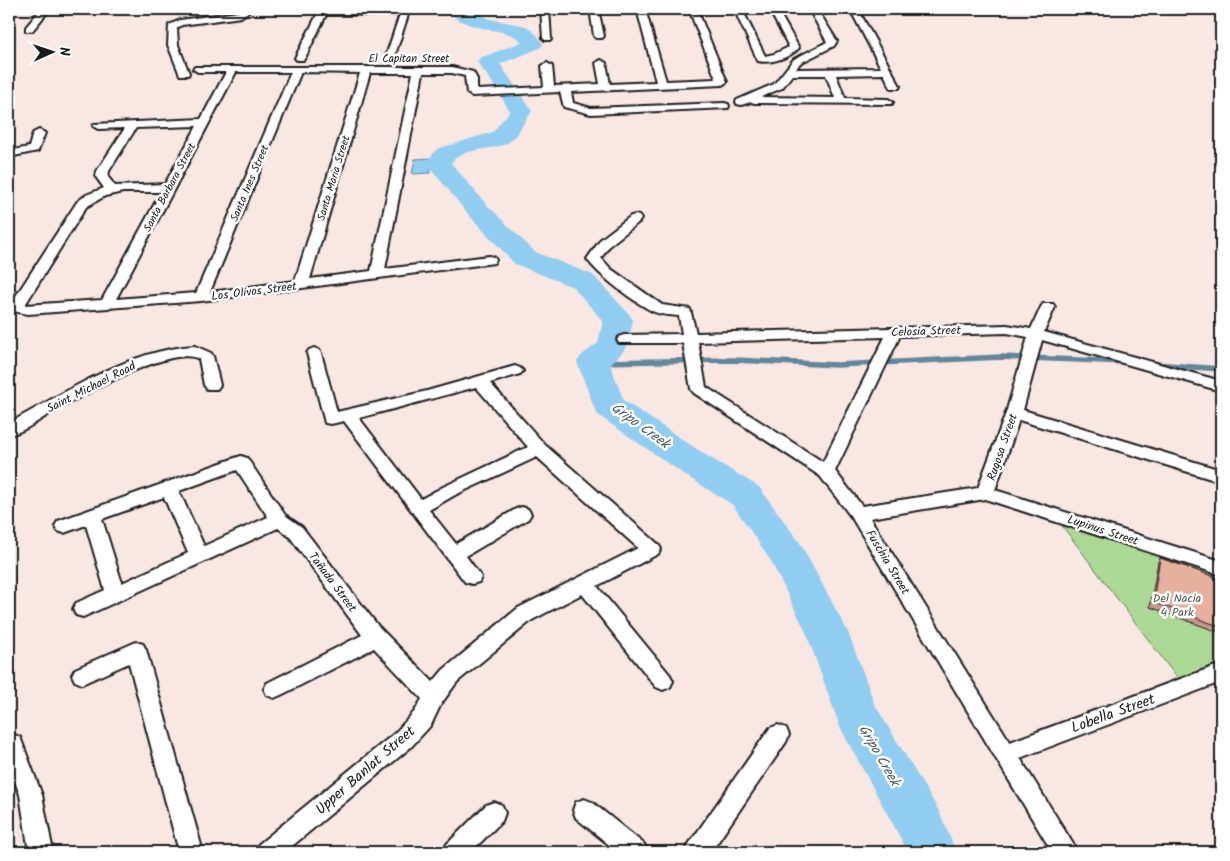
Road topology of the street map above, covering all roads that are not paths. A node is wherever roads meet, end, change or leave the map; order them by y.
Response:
1 (46, 9) edge
2 (248, 9) edge
3 (545, 9) edge
4 (594, 9) edge
5 (641, 9) edge
6 (693, 9) edge
7 (738, 9) edge
8 (773, 9) edge
9 (813, 9) edge
10 (854, 9) edge
11 (324, 10) edge
12 (406, 10) edge
13 (29, 29) dead end
14 (598, 36) dead end
15 (548, 38) dead end
16 (390, 59) dead end
17 (601, 63) dead end
18 (299, 64) junction
19 (547, 66) dead end
20 (198, 69) dead end
21 (233, 69) junction
22 (366, 70) junction
23 (419, 70) junction
24 (887, 71) junction
25 (830, 72) junction
26 (184, 73) dead end
27 (722, 82) joint
28 (662, 84) junction
29 (792, 85) junction
30 (895, 86) dead end
31 (606, 87) junction
32 (565, 89) junction
33 (549, 90) junction
34 (520, 91) joint
35 (841, 101) junction
36 (888, 102) dead end
37 (724, 106) dead end
38 (204, 122) junction
39 (133, 124) junction
40 (98, 126) dead end
41 (39, 133) dead end
42 (9, 154) edge
43 (169, 188) junction
44 (111, 189) junction
45 (635, 219) dead end
46 (489, 260) dead end
47 (377, 274) junction
48 (301, 285) junction
49 (201, 297) junction
50 (106, 306) junction
51 (1048, 307) dead end
52 (895, 332) junction
53 (1036, 334) junction
54 (690, 338) junction
55 (624, 340) dead end
56 (314, 353) dead end
57 (515, 371) dead end
58 (480, 382) junction
59 (212, 385) dead end
60 (1221, 386) edge
61 (1014, 413) junction
62 (349, 416) junction
63 (9, 430) edge
64 (538, 449) junction
65 (826, 472) junction
66 (1221, 476) edge
67 (169, 488) junction
68 (986, 493) junction
69 (419, 508) junction
70 (858, 512) junction
71 (522, 514) dead end
72 (92, 516) junction
73 (279, 520) junction
74 (64, 526) dead end
75 (454, 554) junction
76 (199, 556) junction
77 (1221, 568) edge
78 (472, 577) dead end
79 (584, 583) junction
80 (116, 594) junction
81 (83, 609) dead end
82 (376, 637) junction
83 (1221, 673) edge
84 (82, 674) dead end
85 (664, 681) dead end
86 (274, 689) dead end
87 (434, 697) junction
88 (778, 735) dead end
89 (12, 744) dead end
90 (1004, 754) junction
91 (584, 810) dead end
92 (494, 813) dead end
93 (41, 852) edge
94 (191, 852) edge
95 (267, 852) edge
96 (454, 852) edge
97 (636, 852) edge
98 (697, 852) edge
99 (1065, 852) edge

1 - 13 street
2 - 26 street
3 - 15 street
4 - 14 street
5 - 28 street
6 - 27 street
7 - 8 street
9 - 29 street
10 - 24 street
11 - 12 street
11 - 18 street
12 - 16 street
17 - 31 street
18 - 21 street, El Capitan Street
18 - 22 street, El Capitan Street
18 - 49 street, Santa Ines Street
19 - 33 street
20 - 21 street, El Capitan Street
21 - 38 street, Santa Barbara Street
22 - 23 street, El Capitan Street
22 - 48 street, Santa Maria Street
23 - 34 street, El Capitan Street
23 - 47 street
24 - 25 street
24 - 30 street
25 - 29 street
25 - 35 street
27 - 28 street, El Capitan Street
28 - 31 street, El Capitan Street
29 - 29 street
29 - 35 street
31 - 32 street, El Capitan Street
32 - 33 street, El Capitan Street
32 - 37 street
33 - 34 street, El Capitan Street
35 - 36 street
38 - 39 street
38 - 43 street, Santa Barbara Street
39 - 40 street
39 - 44 street
41 - 42 street
43 - 44 street
43 - 50 street, Santa Barbara Street
44 - 50 street, Los Olivos Street
45 - 54 street, Fuschia Street
46 - 47 street, Los Olivos Street
47 - 48 street, Los Olivos Street
48 - 49 street, Los Olivos Street
49 - 50 street, Los Olivos Street
51 - 53 street, Rugosa Street
52 - 53 street, Celosia Street
52 - 54 street, Celosia Street
52 - 65 street
53 - 60 street, Celosia Street
53 - 61 street, Rugosa Street
54 - 55 street, Celosia Street
54 - 65 street, Fuschia Street
56 - 62 street
57 - 58 street
58 - 62 street
58 - 64 street
59 - 63 street, Saint Michael Road
61 - 66 street
61 - 68 street, Rugosa Street
62 - 69 street
64 - 69 street
64 - 79 street, Upper Banlat Street
65 - 70 street, Fuschia Street
67 - 72 street
67 - 73 street, Tañada Street
67 - 76 street
68 - 70 street, Rugosa Street
68 - 77 street, Lupinus Street
69 - 75 street
70 - 90 street, Fuschia Street
71 - 75 street
72 - 74 street
72 - 80 street
73 - 76 street
73 - 82 street, Tañada Street
75 - 78 street
76 - 80 street
79 - 85 street
79 - 87 street, Upper Banlat Street
80 - 81 street
82 - 86 street
82 - 87 street, Tañada Street
83 - 90 street, Lobella Street
84 - 94 street
87 - 95 street, Upper Banlat Street
88 - 98 street
89 - 93 street
90 - 99 street, Fuschia Street
91 - 97 street
92 - 96 street

